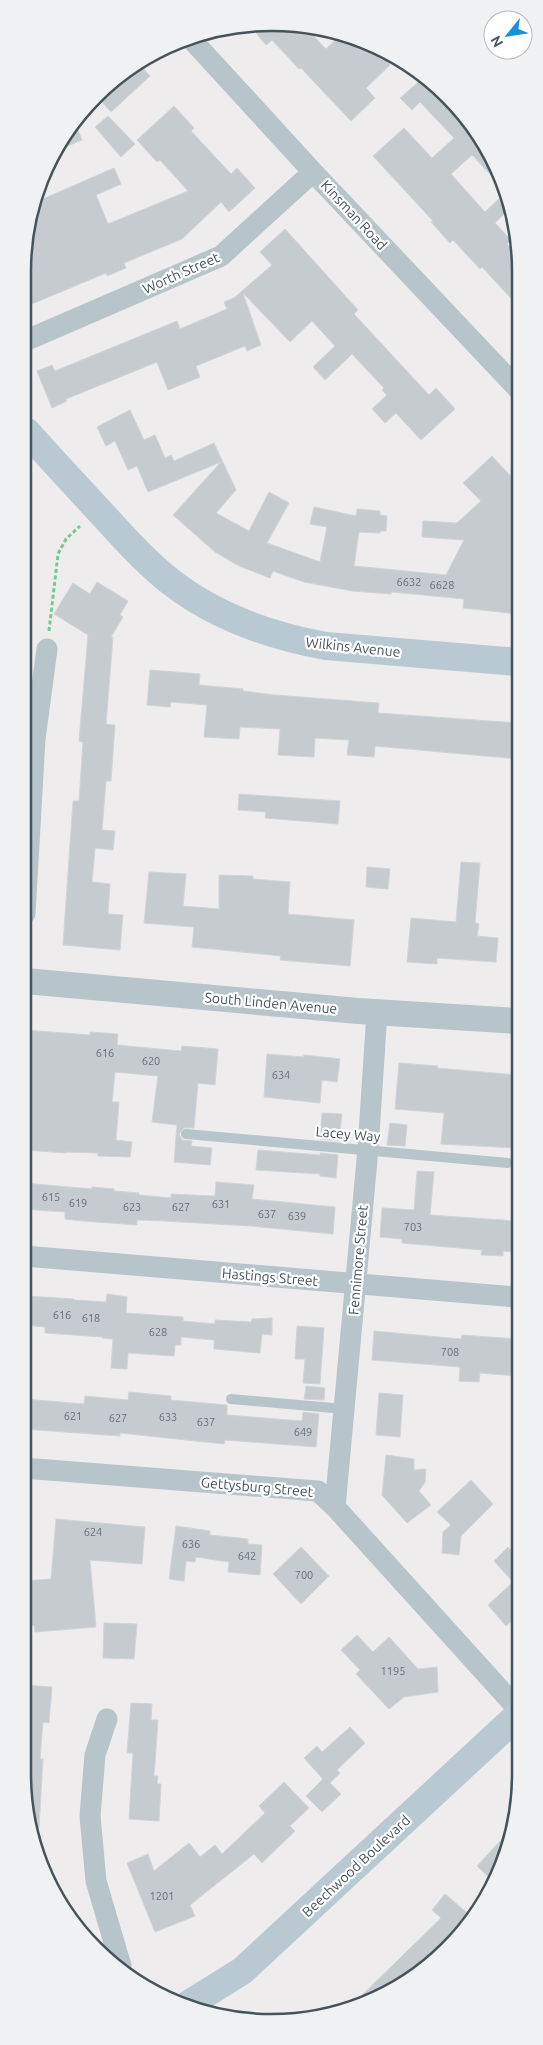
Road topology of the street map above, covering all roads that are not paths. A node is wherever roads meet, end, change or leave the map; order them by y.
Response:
1 (195, 44) edge
2 (313, 172) junction
3 (31, 338) edge
4 (512, 383) edge
5 (31, 436) edge
6 (47, 649) road end
7 (512, 662) edge
8 (31, 733) edge
9 (31, 982) edge
10 (377, 1012) junction
11 (512, 1021) edge
12 (186, 1134) dead end
13 (368, 1149) junction
14 (508, 1163) dead end
15 (31, 1257) edge
16 (356, 1284) junction
17 (512, 1297) edge
18 (230, 1399) dead end
19 (344, 1409) junction
20 (31, 1469) edge
21 (335, 1507) junction
22 (512, 1703) edge
23 (107, 1719) dead end
24 (512, 1721) edge
25 (119, 1959) edge
26 (194, 2001) edge

1 - 2 street, Kinsman Road
2 - 3 street, Worth Street
2 - 4 street, Kinsman Road
5 - 7 main road, Wilkins Avenue
6 - 8 street
9 - 10 street, South Linden Avenue
10 - 11 street, South Linden Avenue
10 - 13 street, Fennimore Street
12 - 13 lane, Lacey Way
13 - 14 lane, Lacey Way
13 - 16 street, Fennimore Street
15 - 16 street, Hastings Street
16 - 17 street, Hastings Street
16 - 19 street, Fennimore Street
18 - 19 lane
19 - 21 street, Fennimore Street
20 - 21 street, Gettysburg Street
21 - 22 street, Gettysburg Street
23 - 25 street
24 - 26 main road, Beechwood Boulevard

